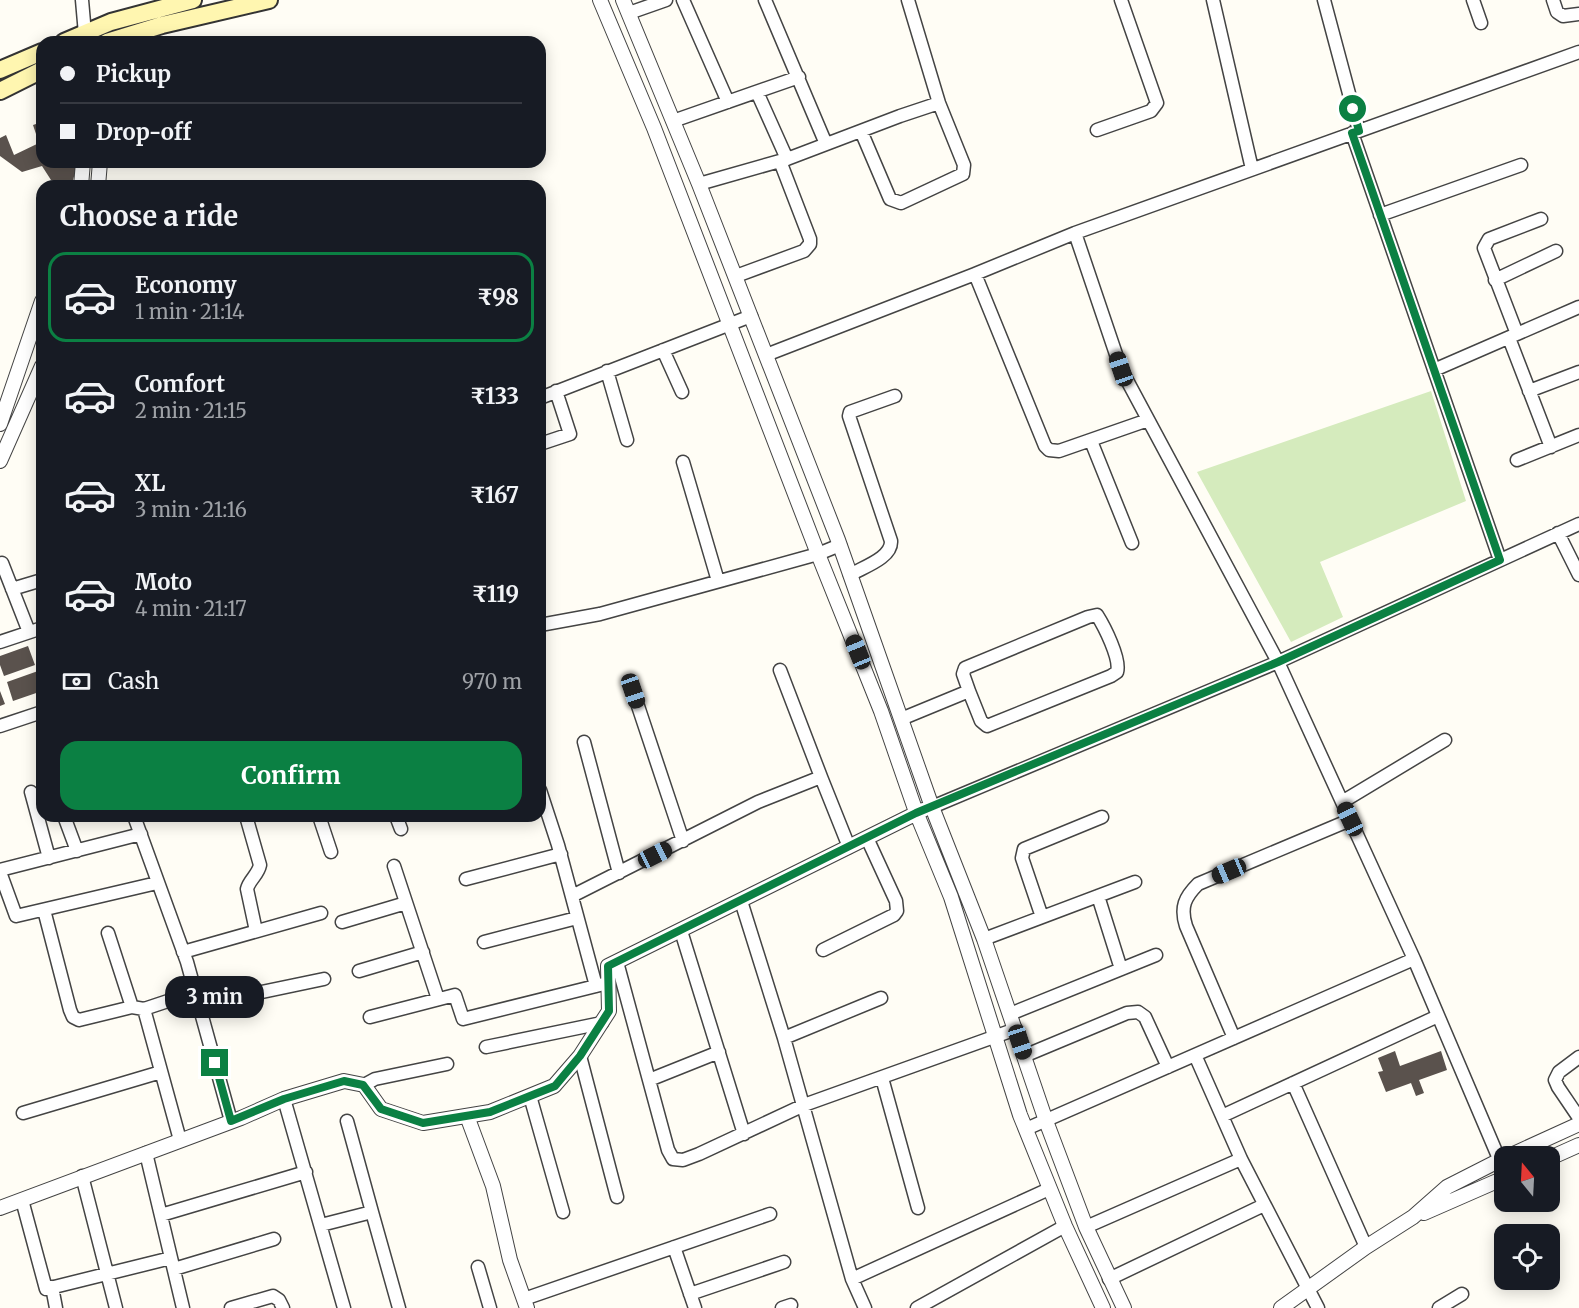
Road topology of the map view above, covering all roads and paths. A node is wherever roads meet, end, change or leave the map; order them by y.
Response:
1 (82, 0) edge
2 (193, 0) edge
3 (269, 0) edge
4 (600, 0) edge
5 (623, 0) edge
6 (666, 0) edge
7 (683, 0) edge
8 (765, 0) edge
9 (908, 0) edge
10 (1121, 0) edge
11 (1213, 0) edge
12 (1324, 0) edge
13 (1473, 0) edge
14 (1553, 0) edge
15 (84, 13) junction
16 (629, 14) junction
17 (1579, 14) edge
18 (1481, 23) dead end
19 (71, 36) edge
20 (86, 36) edge
21 (89, 36) edge
22 (126, 36) edge
23 (1579, 52) edge
24 (36, 55) edge
25 (0, 70) edge
26 (36, 73) edge
27 (799, 77) junction
28 (0, 91) edge
29 (757, 92) junction
30 (728, 102) junction
31 (939, 103) junction
32 (673, 121) junction
33 (1097, 130) dead end
34 (861, 131) junction
35 (1356, 132) junction
36 (826, 144) junction
37 (783, 160) junction
38 (1521, 165) dead end
39 (1252, 169) junction
40 (699, 184) junction
41 (1380, 215) junction
42 (1541, 219) dead end
43 (1075, 233) junction
44 (1556, 251) dead end
45 (975, 274) junction
46 (735, 276) junction
47 (1495, 280) junction
48 (1579, 307) edge
49 (751, 316) junction
50 (36, 319) edge
51 (729, 325) junction
52 (1513, 336) junction
53 (663, 350) junction
54 (766, 355) junction
55 (1434, 370) junction
56 (607, 371) junction
57 (1579, 372) edge
58 (36, 380) edge
59 (556, 391) junction
60 (1529, 391) junction
61 (681, 392) dead end
62 (546, 395) edge
63 (895, 396) dead end
64 (1148, 420) junction
65 (0, 424) edge
66 (1579, 435) edge
67 (627, 440) dead end
68 (1091, 441) junction
69 (546, 442) edge
70 (1551, 447) junction
71 (1517, 460) dead end
72 (0, 461) edge
73 (683, 462) dead end
74 (1579, 524) edge
75 (1558, 533) junction
76 (1131, 543) dead end
77 (840, 545) junction
78 (818, 554) junction
79 (1500, 560) junction
80 (2, 563) dead end
81 (850, 575) junction
82 (1579, 575) edge
83 (717, 581) junction
84 (36, 582) edge
85 (12, 589) junction
86 (546, 625) edge
87 (36, 630) edge
88 (29, 632) junction
89 (0, 642) edge
90 (1278, 662) junction
91 (780, 670) dead end
92 (633, 691) dead end
93 (969, 691) junction
94 (36, 714) edge
95 (901, 719) junction
96 (0, 726) edge
97 (1445, 740) dead end
98 (584, 742) dead end
99 (821, 777) junction
100 (31, 792) dead end
101 (1342, 802) junction
102 (932, 807) junction
103 (546, 808) edge
104 (36, 810) edge
105 (916, 813) junction
106 (1102, 817) dead end
107 (1350, 819) junction
108 (39, 822) edge
109 (66, 822) edge
110 (136, 822) edge
111 (248, 822) edge
112 (321, 822) edge
113 (398, 822) edge
114 (401, 829) dead end
115 (141, 834) junction
116 (867, 838) junction
117 (683, 841) junction
118 (849, 847) junction
119 (77, 851) junction
120 (331, 852) dead end
121 (561, 854) junction
122 (49, 858) junction
123 (394, 866) dead end
124 (0, 871) edge
125 (619, 873) junction
126 (466, 879) dead end
127 (1135, 882) dead end
128 (157, 883) junction
129 (572, 896) junction
130 (1098, 896) junction
131 (741, 901) junction
132 (406, 903) junction
133 (44, 910) junction
134 (321, 913) dead end
135 (1042, 917) junction
136 (578, 918) junction
137 (342, 922) dead end
138 (681, 931) junction
139 (256, 932) junction
140 (108, 933) dead end
141 (984, 939) junction
142 (484, 942) dead end
143 (823, 950) dead end
144 (183, 952) junction
145 (423, 952) junction
146 (1156, 955) dead end
147 (1414, 959) junction
148 (617, 962) junction
149 (1121, 969) junction
150 (359, 971) dead end
151 (324, 979) dead end
152 (602, 984) junction
153 (195, 992) junction
154 (881, 998) dead end
155 (438, 999) junction
156 (199, 1005) junction
157 (138, 1008) junction
158 (1010, 1014) junction
159 (1438, 1016) junction
160 (370, 1017) dead end
161 (602, 1023) junction
162 (1016, 1029) junction
163 (996, 1036) junction
164 (784, 1038) junction
165 (1234, 1038) junction
166 (486, 1047) dead end
167 (719, 1052) junction
168 (1195, 1055) junction
169 (580, 1056) junction
170 (1024, 1056) junction
171 (1579, 1056) edge
172 (447, 1064) dead end
173 (1168, 1067) junction
174 (161, 1072) junction
175 (882, 1078) junction
176 (649, 1080) junction
177 (1293, 1083) junction
178 (363, 1085) junction
179 (530, 1096) junction
180 (284, 1099) junction
181 (804, 1105) junction
182 (24, 1113) dead end
183 (467, 1116) junction
184 (1222, 1116) junction
185 (1579, 1118) edge
186 (231, 1121) junction
187 (347, 1121) dead end
188 (1046, 1121) junction
189 (1579, 1124) edge
190 (1026, 1129) junction
191 (744, 1134) junction
192 (180, 1140) junction
193 (1579, 1145) edge
194 (1498, 1146) edge
195 (1530, 1146) edge
196 (146, 1153) junction
197 (1560, 1154) edge
198 (1241, 1160) junction
199 (1494, 1163) edge
200 (306, 1172) junction
201 (82, 1176) junction
202 (1494, 1182) edge
203 (1049, 1189) junction
204 (617, 1197) dead end
205 (22, 1200) junction
206 (1264, 1205) junction
207 (0, 1208) edge
208 (918, 1208) dead end
209 (372, 1212) junction
210 (563, 1212) dead end
211 (770, 1214) dead end
212 (161, 1215) junction
213 (1413, 1217) junction
214 (321, 1226) junction
215 (1065, 1226) junction
216 (1086, 1227) junction
217 (274, 1239) dead end
218 (674, 1247) junction
219 (1366, 1247) junction
220 (784, 1262) dead end
221 (172, 1263) junction
222 (478, 1267) dead end
223 (109, 1273) junction
224 (852, 1279) junction
225 (1109, 1279) junction
226 (52, 1287) junction
227 (1307, 1288) junction
228 (690, 1294) junction
229 (1462, 1294) dead end
230 (526, 1303) edge
231 (56, 1308) edge
232 (116, 1308) edge
233 (183, 1308) edge
234 (231, 1308) edge
235 (283, 1308) edge
236 (344, 1308) edge
237 (399, 1308) edge
238 (490, 1308) edge
239 (695, 1308) edge
240 (865, 1308) edge
241 (916, 1308) edge
242 (1103, 1308) edge
243 (1124, 1308) edge
244 (1281, 1308) edge
245 (1318, 1308) edge
246 (1439, 1308) edge

1 - 15 street
2 - 21 main road
3 - 22 main road
4 - 51 street
5 - 16 street
6 - 16 street
7 - 30 street
8 - 27 street
9 - 31 street
10 - 33 street
11 - 39 street
12 - 35 street
13 - 18 street
14 - 17 street
15 - 19 street
15 - 20 street
16 - 32 street
23 - 35 street
24 - 25 main road
26 - 28 main road
27 - 29 street
27 - 36 street
29 - 30 street
29 - 37 street
30 - 32 street
31 - 34 street
31 - 34 street
32 - 40 street
34 - 36 street
35 - 39 street
35 - 41 street
36 - 37 street
37 - 40 street
37 - 46 street
38 - 41 street
39 - 43 street
40 - 46 street
41 - 55 street
42 - 47 street
43 - 45 street
43 - 64 street
44 - 47 street
45 - 54 street
45 - 68 street
46 - 49 street
47 - 52 street
48 - 52 street
49 - 51 street
49 - 54 street
50 - 65 street
51 - 53 street
51 - 78 street
52 - 55 street
52 - 60 street
53 - 56 street
53 - 61 street
54 - 77 street
55 - 79 street
56 - 59 street
56 - 67 street
57 - 60 street
58 - 72 street
59 - 62 street
59 - 69 street
60 - 70 street
63 - 81 street
64 - 68 street
64 - 90 street
66 - 70 street
68 - 76 street
70 - 71 street
73 - 83 street
74 - 75 street
75 - 79 street
75 - 82 street
77 - 78 street
77 - 81 street
78 - 83 street
78 - 105 street
79 - 90 street
80 - 85 street
81 - 95 street
83 - 86 street
84 - 85 street
85 - 88 street
87 - 88 street
88 - 89 street
90 - 101 street
90 - 102 street
91 - 99 street
92 - 117 street
93 - 93 street
93 - 95 street
94 - 96 street
95 - 102 street
97 - 101 street
98 - 125 street
99 - 117 street
99 - 118 street
100 - 104 street
101 - 107 street
102 - 105 street
102 - 141 street
103 - 121 street
105 - 116 street
105 - 163 street
106 - 135 street
107 - 147 street
107 - 165 street
108 - 122 street
109 - 119 street
110 - 115 street
111 - 139 street
112 - 120 street
113 - 114 street
115 - 119 street
115 - 128 street
116 - 118 street
116 - 143 street
117 - 125 street
118 - 131 street
119 - 122 street
121 - 126 street
121 - 129 street
122 - 124 street
123 - 132 street
124 - 133 street
125 - 129 street
127 - 130 street
128 - 133 street
128 - 144 street
129 - 136 street
130 - 135 street
130 - 149 street
131 - 138 street
131 - 164 street
132 - 137 street
132 - 145 street
133 - 157 street
134 - 139 street
135 - 141 street
136 - 142 street
136 - 152 street
138 - 148 street
138 - 167 street
139 - 144 street
140 - 157 street
141 - 158 street
144 - 153 street
145 - 150 street
145 - 155 street
146 - 149 street
147 - 159 street
147 - 165 street
148 - 152 street
148 - 176 street
149 - 158 street
151 - 156 street
152 - 155 street
152 - 161 street
153 - 156 street
153 - 157 street
154 - 164 street
155 - 160 street
156 - 186 street
157 - 174 street
158 - 162 street
159 - 177 street
159 - 194 street
161 - 166 street
161 - 169 street
162 - 163 street
162 - 170 street
163 - 175 street
163 - 190 street
164 - 181 street
165 - 168 street
167 - 176 street
167 - 191 street
168 - 173 street
168 - 184 street
169 - 179 street
169 - 204 street
170 - 173 street
170 - 188 street
171 - 185 street
172 - 178 street
173 - 188 street
174 - 182 street
174 - 192 street
175 - 181 street
175 - 208 street
176 - 191 street
177 - 184 street
177 - 219 street
178 - 180 street
178 - 183 street
179 - 183 street
179 - 210 street
180 - 186 street
180 - 200 street
181 - 191 street
181 - 224 street
183 - 230 street
184 - 198 street
186 - 192 street
187 - 209 street
188 - 190 street
188 - 216 street
189 - 195 street
190 - 203 street
192 - 196 street
193 - 197 street
196 - 201 street
196 - 212 street
198 - 206 street
198 - 216 street
199 - 213 street
200 - 212 street
200 - 214 street
201 - 205 street
201 - 223 street
202 - 213 street
203 - 215 street
203 - 224 street
205 - 207 street
205 - 226 street
206 - 225 street
206 - 227 street
209 - 214 street
209 - 237 street
211 - 218 street
212 - 221 street
213 - 219 street
214 - 236 street
215 - 241 street
215 - 242 street
216 - 225 street
217 - 221 street
218 - 228 street
218 - 230 street
219 - 227 street
220 - 228 street
221 - 223 street
221 - 233 street
222 - 238 street
223 - 226 street
223 - 232 street
224 - 240 street
225 - 243 street
226 - 231 street
227 - 244 street
227 - 245 street
228 - 239 street
229 - 246 street
234 - 235 street

